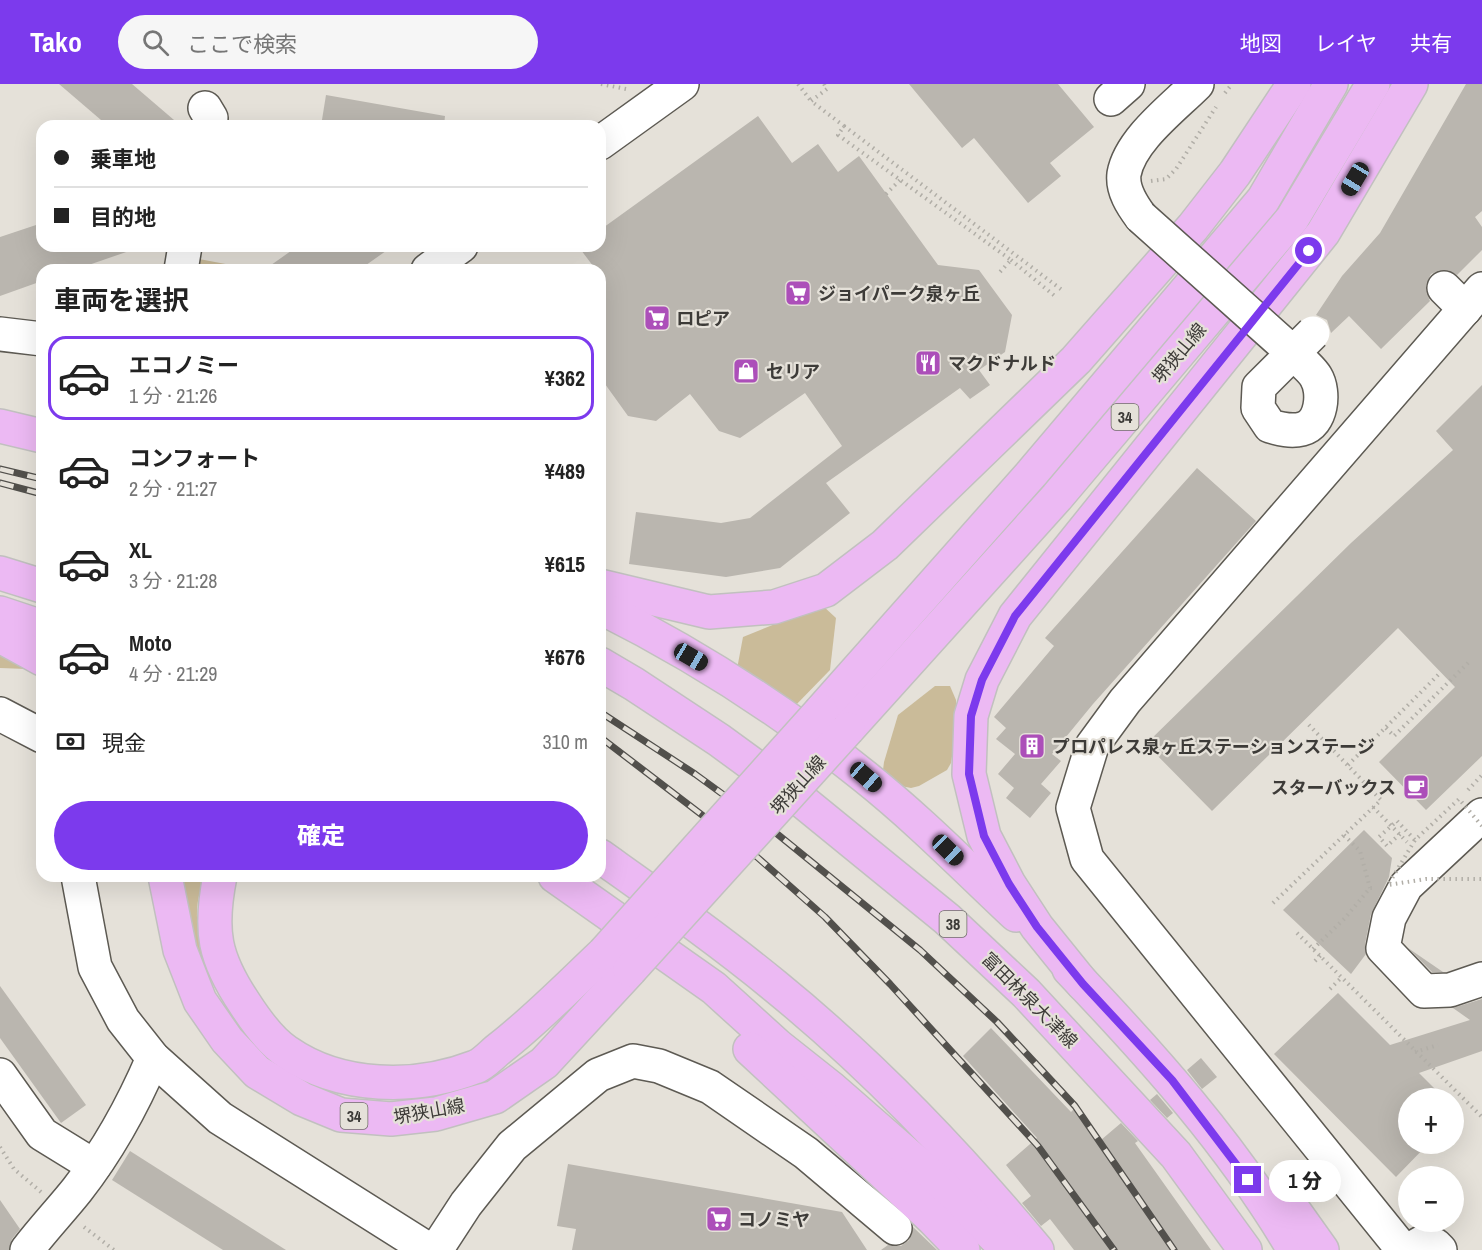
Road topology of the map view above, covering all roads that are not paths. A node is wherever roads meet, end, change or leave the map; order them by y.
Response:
1 (681, 84) edge
2 (1197, 84) edge
3 (1294, 84) edge
4 (1331, 84) edge
5 (1373, 86) edge
6 (1404, 92) edge
7 (606, 139) edge
8 (453, 252) edge
9 (436, 264) edge
10 (1464, 295) edge
11 (1313, 333) dead end
12 (0, 334) edge
13 (36, 338) edge
14 (0, 421) edge
15 (0, 426) edge
16 (36, 427) edge
17 (36, 435) edge
18 (0, 573) edge
19 (36, 584) edge
20 (606, 587) edge
21 (606, 610) edge
22 (0, 613) edge
23 (36, 625) edge
24 (0, 636) edge
25 (36, 656) edge
26 (606, 668) edge
27 (0, 714) edge
28 (36, 733) edge
29 (1482, 814) edge
30 (606, 860) edge
31 (79, 882) edge
32 (166, 882) edge
33 (219, 882) edge
34 (564, 882) edge
35 (584, 896) junction
36 (617, 962) junction
37 (1482, 979) edge
38 (1083, 984) junction
39 (153, 1058) junction
40 (0, 1075) edge
41 (1172, 1080) junction
42 (94, 1166) junction
43 (895, 1228) dead end
44 (27, 1250) edge
45 (429, 1250) edge
46 (436, 1250) edge
47 (963, 1250) edge
48 (1008, 1250) edge
49 (1037, 1250) edge
50 (1245, 1250) edge
51 (1294, 1250) edge
52 (1323, 1250) edge
53 (1403, 1250) edge
54 (1409, 1250) edge
55 (1440, 1250) edge

1 - 7 street
2 - 11 street, bridge
3 - 20 main road
4 - 36 main road, 堺狭山線 / 34, bridge
5 - 36 main road, 堺狭山線 / 34, bridge
6 - 38 main road
8 - 9 street
10 - 53 street
12 - 13 street
14 - 16 main road
15 - 17 main road
18 - 19 main road
21 - 38 main road
22 - 23 main road
24 - 25 main road
26 - 50 main road, 富田林泉大津線 / 38
27 - 28 street
29 - 37 street
30 - 49 main road
31 - 39 street
32 - 36 main road, 堺狭山線 / 34
33 - 36 main road, 堺狭山線 / 34
34 - 35 main road
35 - 47 main road
35 - 48 main road
38 - 41 main road
39 - 42 street
39 - 45 street
40 - 42 street
41 - 51 main road
41 - 52 main road
42 - 44 street
43 - 46 street
54 - 55 street

